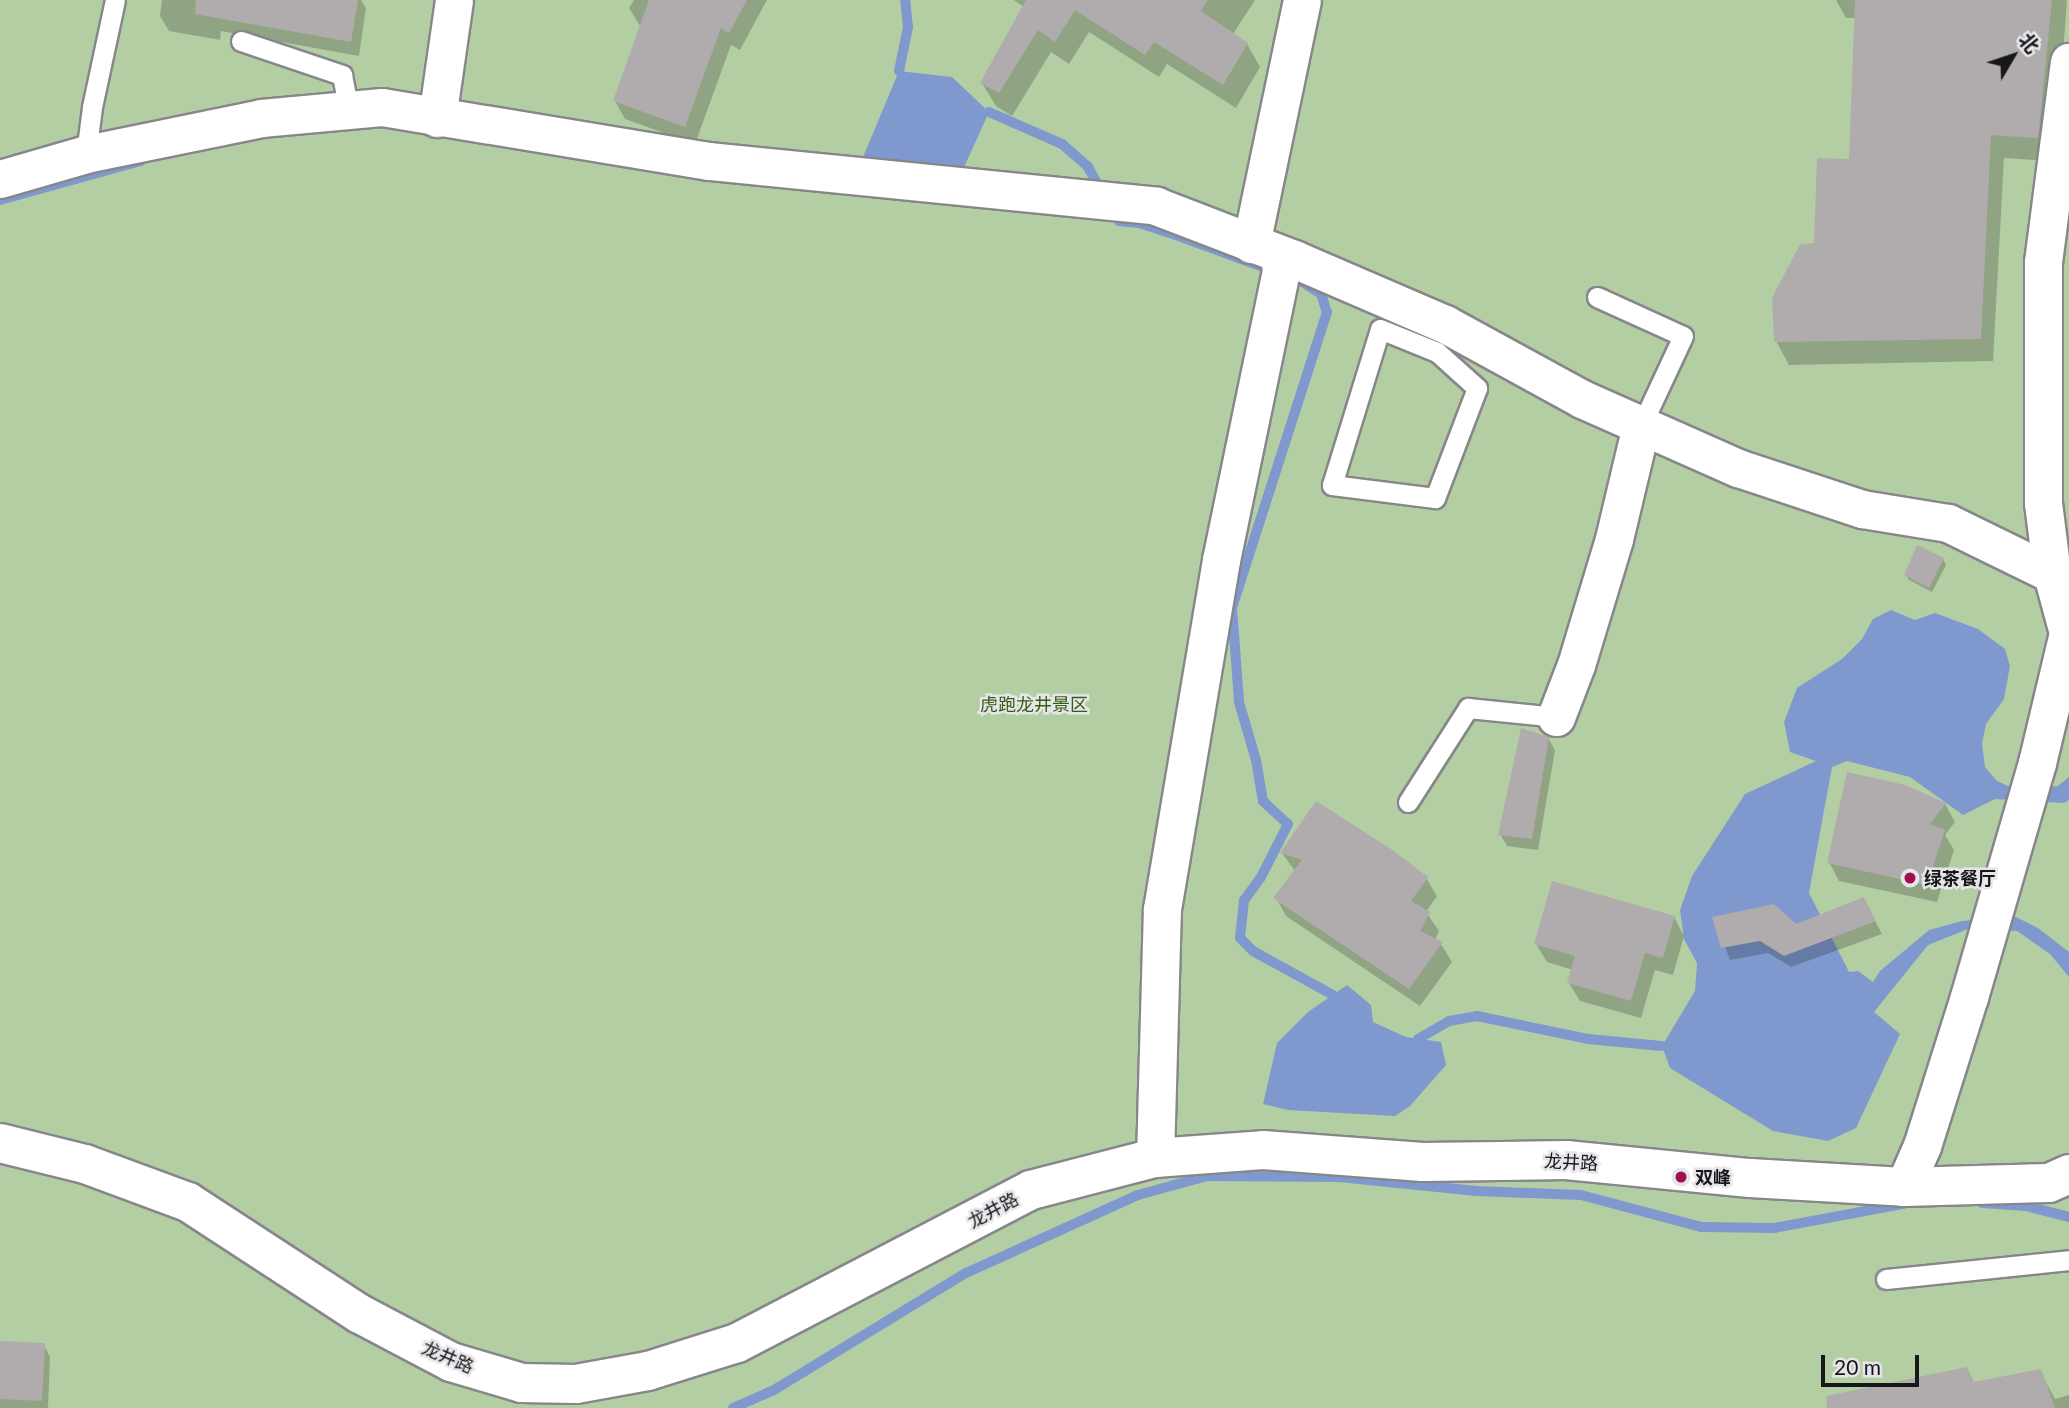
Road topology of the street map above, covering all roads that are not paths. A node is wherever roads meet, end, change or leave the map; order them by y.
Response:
1 (115, 0) edge
2 (454, 0) edge
3 (1302, 0) edge
4 (241, 41) dead end
5 (2069, 62) edge
6 (349, 110) junction
7 (437, 118) junction
8 (86, 154) junction
9 (0, 179) edge
10 (1272, 264) junction
11 (1597, 297) dead end
12 (1441, 338) junction
13 (1642, 426) junction
14 (2052, 574) junction
15 (1556, 717) joint
16 (1408, 802) dead end
17 (0, 1143) edge
18 (1155, 1158) junction
19 (2069, 1174) edge
20 (1904, 1187) junction
21 (2069, 1260) edge
22 (1886, 1279) dead end

1 - 8 lane
2 - 7 street
3 - 10 street
4 - 6 lane
5 - 14 street
6 - 7 street
6 - 8 street
7 - 10 street
8 - 9 street
10 - 12 street
10 - 18 street
11 - 13 lane
12 - 12 lane
12 - 13 street
13 - 14 street
13 - 15 street
14 - 20 street
15 - 16 lane
17 - 18 street, 龙井路
18 - 20 street, 龙井路
19 - 20 street, 龙井路
21 - 22 lane

